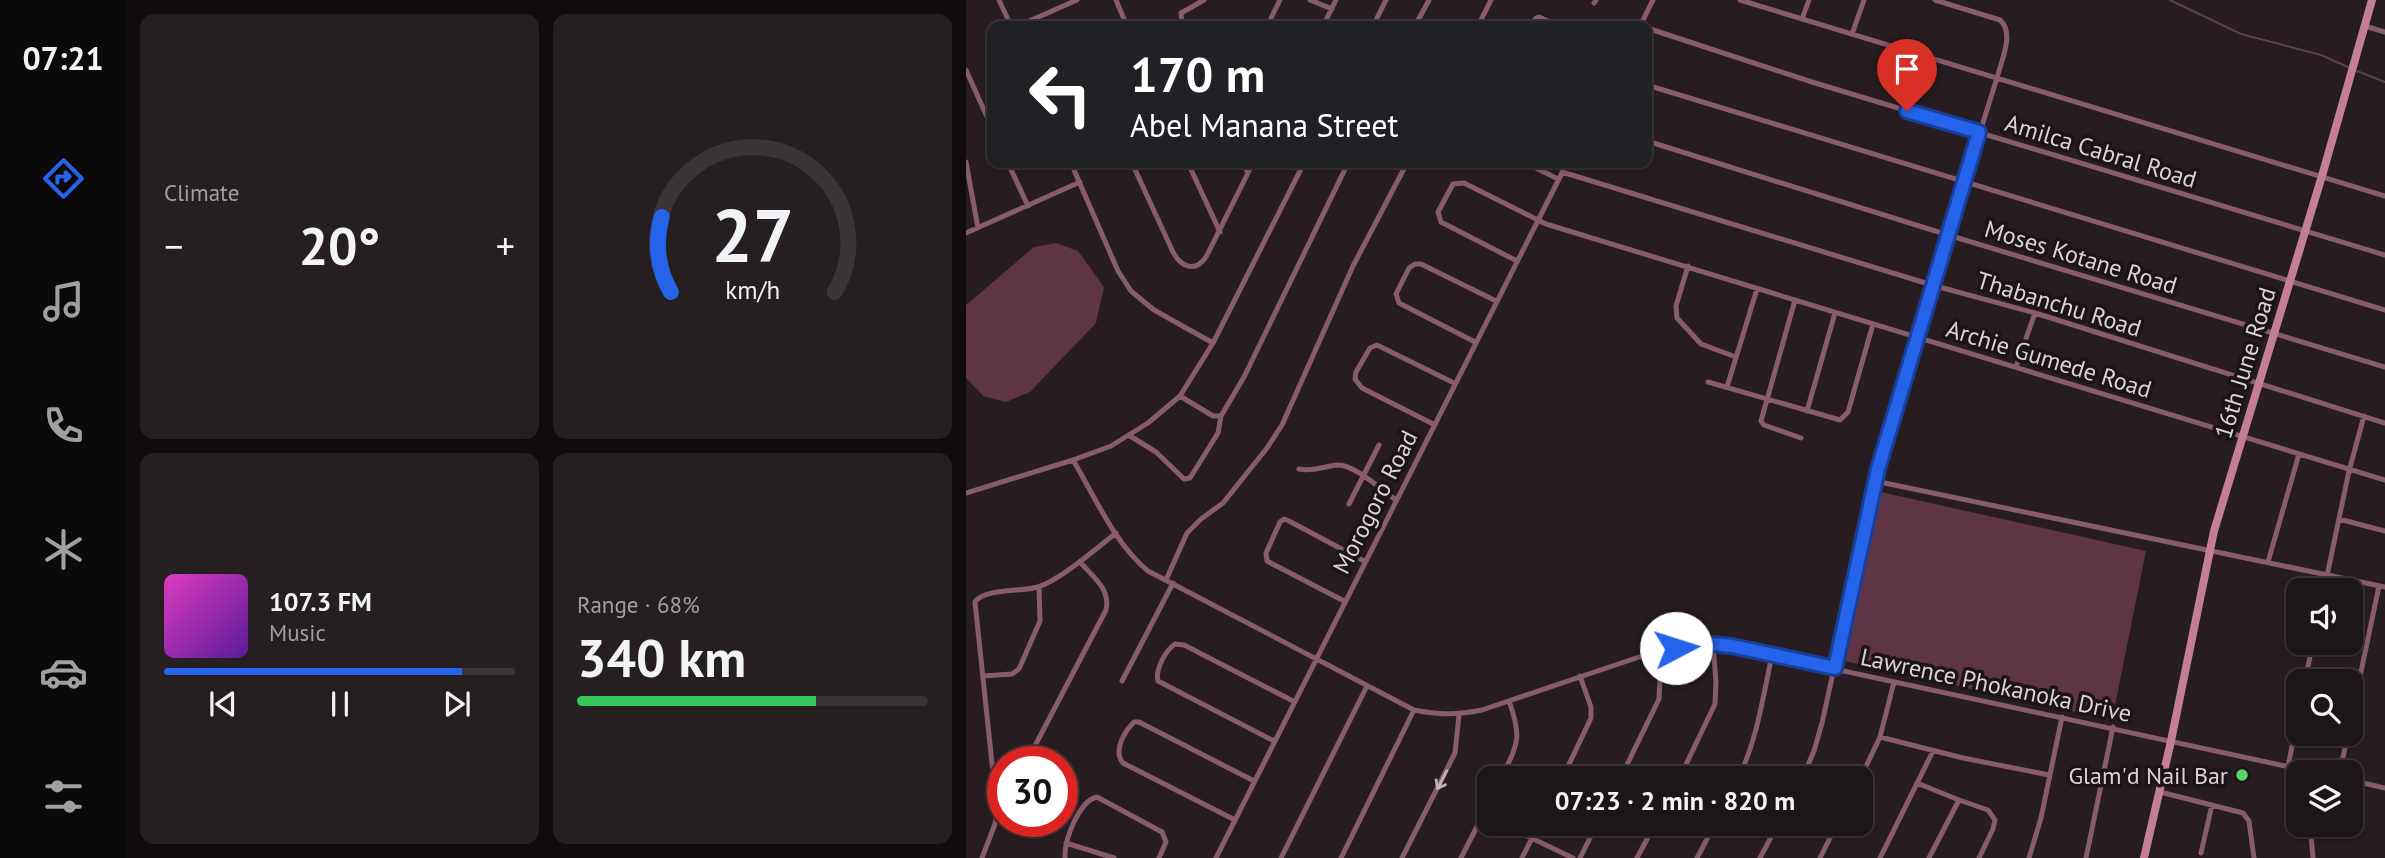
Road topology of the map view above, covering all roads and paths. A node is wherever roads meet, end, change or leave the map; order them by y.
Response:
1 (999, 0) edge
2 (1077, 0) edge
3 (1115, 0) edge
4 (1204, 0) edge
5 (1280, 0) edge
6 (1310, 0) edge
7 (1336, 0) edge
8 (1387, 0) edge
9 (1429, 0) edge
10 (1491, 0) edge
11 (1653, 0) edge
12 (1740, 0) edge
13 (1808, 0) edge
14 (1864, 0) edge
15 (1935, 0) edge
16 (2372, 0) edge
17 (1332, 9) junction
18 (1802, 19) junction
19 (1009, 21) edge
20 (1029, 21) edge
21 (1125, 21) edge
22 (1182, 21) edge
23 (1270, 21) edge
24 (1326, 21) edge
25 (1376, 21) edge
26 (1418, 21) edge
27 (1480, 21) edge
28 (1642, 21) edge
29 (2365, 26) junction
30 (1652, 30) edge
31 (2385, 32) edge
32 (1852, 34) junction
33 (966, 70) edge
34 (1997, 78) junction
35 (1652, 87) edge
36 (987, 117) edge
37 (1979, 132) junction
38 (1652, 143) edge
39 (966, 162) edge
40 (1010, 168) edge
41 (1073, 168) edge
42 (1134, 168) edge
43 (1190, 168) edge
44 (1246, 168) edge
45 (1251, 168) edge
46 (1301, 168) edge
47 (1346, 168) edge
48 (1404, 168) edge
49 (1536, 168) edge
50 (1564, 168) edge
51 (1562, 172) junction
52 (1248, 173) junction
53 (2322, 176) junction
54 (1558, 179) junction
55 (1080, 183) junction
56 (1964, 183) junction
57 (2385, 196) edge
58 (1028, 206) junction
59 (1537, 220) junction
60 (978, 228) junction
61 (2305, 231) junction
62 (1220, 232) junction
63 (966, 233) edge
64 (1948, 235) junction
65 (2385, 255) edge
66 (1517, 261) junction
67 (1688, 266) junction
68 (2290, 281) junction
69 (1932, 285) junction
70 (1757, 289) junction
71 (1795, 300) junction
72 (1496, 301) junction
73 (2385, 310) edge
74 (1835, 313) junction
75 (2035, 313) junction
76 (1873, 324) junction
77 (2274, 333) junction
78 (1917, 337) junction
79 (1475, 342) junction
80 (1213, 343) junction
81 (1736, 357) junction
82 (2016, 367) junction
83 (2385, 367) edge
84 (1708, 382) dead end
85 (1454, 383) junction
86 (2259, 384) junction
87 (1727, 387) junction
88 (1180, 396) junction
89 (1767, 399) junction
90 (1807, 411) junction
91 (1221, 416) junction
92 (2364, 416) junction
93 (2385, 423) edge
94 (1433, 424) junction
95 (2243, 435) junction
96 (1130, 436) junction
97 (1801, 438) dead end
98 (1379, 445) dead end
99 (2299, 454) junction
100 (1073, 460) junction
101 (1299, 469) dead end
102 (2349, 471) junction
103 (1363, 476) junction
104 (2385, 480) edge
105 (1875, 481) junction
106 (966, 493) edge
107 (1396, 500) junction
108 (1349, 504) dead end
109 (2339, 519) junction
110 (2385, 531) edge
111 (1116, 533) junction
112 (2209, 550) junction
113 (1364, 561) junction
114 (1080, 562) junction
115 (2268, 562) junction
116 (2327, 575) junction
117 (2326, 578) edge
118 (1166, 580) junction
119 (1173, 583) junction
120 (1040, 587) junction
121 (2382, 587) edge
122 (1344, 601) junction
123 (1713, 644) junction
124 (1656, 651) junction
125 (1772, 655) junction
126 (1315, 657) junction
127 (1835, 668) junction
128 (2363, 669) edge
129 (983, 676) junction
130 (1580, 676) junction
131 (1122, 681) dead end
132 (1894, 682) junction
133 (1367, 686) junction
134 (1293, 701) junction
135 (1509, 701) junction
136 (1414, 710) junction
137 (1459, 715) junction
138 (2062, 717) junction
139 (2113, 727) junction
140 (1880, 737) junction
141 (1274, 741) junction
142 (2171, 741) junction
143 (990, 746) edge
144 (1035, 746) edge
145 (1933, 751) junction
146 (1506, 766) edge
147 (1568, 766) edge
148 (1626, 766) edge
149 (1685, 766) edge
150 (1743, 766) edge
151 (1806, 766) edge
152 (1866, 766) edge
153 (2286, 766) edge
154 (2049, 775) junction
155 (1254, 781) junction
156 (1917, 783) junction
157 (2363, 783) edge
158 (2385, 788) edge
159 (2160, 792) junction
160 (1959, 800) junction
161 (2212, 805) junction
162 (1235, 820) junction
163 (1477, 832) edge
164 (1528, 836) edge
165 (1592, 836) edge
166 (1649, 836) edge
167 (1709, 836) edge
168 (1772, 836) edge
169 (1831, 836) edge
170 (990, 837) edge
171 (2311, 837) edge
172 (1532, 838) junction
173 (1066, 843) junction
174 (2202, 853) dead end
175 (982, 858) edge
176 (1065, 858) edge
177 (1114, 858) edge
178 (1159, 858) edge
179 (1216, 858) edge
180 (1282, 858) edge
181 (1341, 858) edge
182 (1402, 858) edge
183 (1461, 858) edge
184 (1521, 858) edge
185 (1573, 858) edge
186 (1580, 858) edge
187 (1637, 858) edge
188 (1697, 858) edge
189 (1760, 858) edge
190 (1820, 858) edge
191 (1880, 858) edge
192 (1929, 858) edge
193 (1979, 858) edge
194 (2029, 858) edge
195 (2086, 858) edge
196 (2144, 858) edge
197 (2254, 858) edge
198 (2313, 858) edge

1 - 19 street
2 - 20 street
3 - 21 street
4 - 22 street
5 - 23 street
6 - 17 street
7 - 17 street
8 - 25 street
9 - 26 street
10 - 27 street
11 - 28 street
12 - 18 street
13 - 18 street
14 - 32 street
15 - 34 street
16 - 29 street, 16th June Road
17 - 24 street
18 - 32 street
29 - 31 street
29 - 53 street, 16th June Road
30 - 37 street, Amilca Cabral Road
32 - 34 street
33 - 36 street
34 - 37 street
34 - 53 street
35 - 56 street
37 - 56 street
37 - 61 street, Amilca Cabral Road
38 - 64 street, Moses Kotane Road
39 - 60 street
40 - 58 street
41 - 55 street
42 - 62 street
43 - 62 street
44 - 52 street
45 - 52 street
46 - 80 street
47 - 91 street
48 - 118 street
49 - 54 street
50 - 51 street, Morogoro Road
51 - 54 street, Morogoro Road
51 - 69 street, Thabanchu Road
52 - 62 street
53 - 57 street
53 - 61 street, 16th June Road
54 - 59 street, Morogoro Road
55 - 58 street
55 - 80 street
56 - 64 street
56 - 68 street
58 - 60 street
59 - 66 street, Morogoro Road
59 - 66 street, Archie Gumede Road
59 - 67 street, Archie Gumede Road
60 - 63 street
61 - 65 street, Amilca Cabral Road
61 - 68 street, 16th June Road
64 - 69 street
64 - 77 street, Moses Kotane Road
66 - 72 street, Morogoro Road
67 - 70 street, Archie Gumede Road
67 - 81 street
68 - 73 street
68 - 77 street, 16th June Road
69 - 75 street, Thabanchu Road
69 - 78 street
70 - 71 street, Archie Gumede Road
70 - 81 street
71 - 74 street, Archie Gumede Road
71 - 89 street
72 - 79 street, Morogoro Road
72 - 79 street
74 - 76 street, Archie Gumede Road
74 - 90 street
75 - 82 street
75 - 86 street, Thabanchu Road
76 - 78 street, Archie Gumede Road
76 - 90 street
77 - 83 street, Moses Kotane Road
77 - 86 street, 16th June Road
78 - 82 street, Archie Gumede Road
78 - 105 street
79 - 85 street, Morogoro Road
80 - 88 street
81 - 87 street
82 - 95 street, Archie Gumede Road
84 - 87 street
85 - 94 street, Morogoro Road
85 - 94 street
86 - 92 street, Thabanchu Road
86 - 95 street, 16th June Road
87 - 89 street
88 - 91 street
88 - 96 street
89 - 90 street
89 - 97 street
91 - 96 street
92 - 93 street, Thabanchu Road
92 - 102 street
94 - 107 street, Morogoro Road
95 - 99 street, Archie Gumede Road
95 - 112 street, 16th June Road
96 - 100 street
98 - 103 street
99 - 102 street, Archie Gumede Road
99 - 115 street
100 - 106 street
100 - 111 street, Lawrence Phokanoka Drive
101 - 103 street
102 - 104 street, Archie Gumede Road
102 - 109 street
103 - 107 street
103 - 108 street
105 - 112 street
105 - 127 street
107 - 113 street, Morogoro Road
109 - 110 street
109 - 116 street
111 - 114 street
111 - 118 street, Lawrence Phokanoka Drive
112 - 115 street
112 - 142 street, 16th June Road
113 - 122 street, Morogoro Road
113 - 122 street
114 - 120 street
114 - 144 street
115 - 116 street
116 - 117 street
116 - 121 street
118 - 119 street, Lawrence Phokanoka Drive
119 - 126 street, Lawrence Phokanoka Drive
119 - 131 street
120 - 129 street
120 - 129 street
121 - 128 street
122 - 126 street, Morogoro Road
123 - 124 street, Lawrence Phokanoka Drive
123 - 125 street, Lawrence Phokanoka Drive
123 - 149 street
124 - 130 street, Lawrence Phokanoka Drive
124 - 148 street
125 - 127 street, Lawrence Phokanoka Drive
125 - 150 street
126 - 133 street, Lawrence Phokanoka Drive
126 - 134 street, Morogoro Road
127 - 132 street, Lawrence Phokanoka Drive
127 - 151 street
129 - 143 street
130 - 135 street, Lawrence Phokanoka Drive
130 - 147 street
132 - 138 street, Lawrence Phokanoka Drive
132 - 140 street
133 - 136 street, Lawrence Phokanoka Drive
133 - 180 street
134 - 141 street, Morogoro Road
134 - 141 street
135 - 137 street, Lawrence Phokanoka Drive
135 - 146 street
136 - 137 street, Lawrence Phokanoka Drive
136 - 181 street
137 -> 182 street
138 - 139 street, Lawrence Phokanoka Drive
138 - 154 street
139 - 142 street, Lawrence Phokanoka Drive
139 - 195 street
140 - 145 street
140 - 152 street
141 - 155 street, Morogoro Road
142 - 153 street, Lawrence Phokanoka Drive
142 - 159 street, 16th June Road
145 - 154 street
145 - 156 street
154 - 194 street
155 - 162 street, Morogoro Road
155 - 162 street
156 - 160 street
156 - 191 street
157 - 158 street
159 - 161 street
159 - 196 street, 16th June Road
160 - 192 street
160 - 193 street
161 - 174 street
161 - 197 street
162 - 179 street, Morogoro Road
163 - 183 street
164 - 172 street
165 - 186 street
166 - 187 street
167 - 188 street
168 - 189 street
169 - 190 street
170 - 175 street
171 - 198 street
172 - 184 street
172 - 185 street
173 - 176 street
173 - 177 street
173 - 178 street

